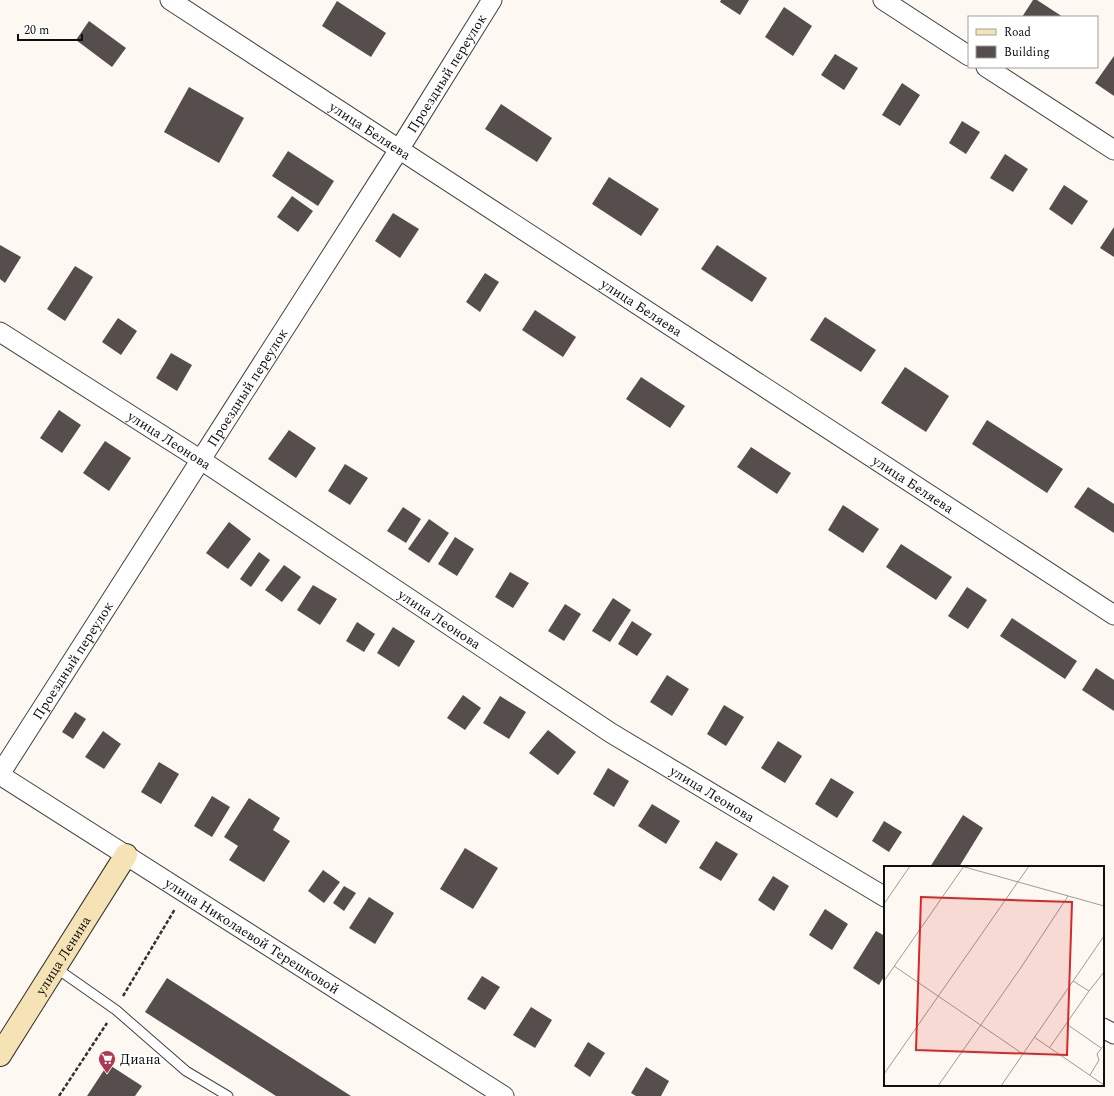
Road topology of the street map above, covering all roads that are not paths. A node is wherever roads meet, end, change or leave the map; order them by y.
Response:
1 (170, 0) edge
2 (492, 0) edge
3 (883, 0) edge
4 (968, 55) edge
5 (988, 68) edge
6 (400, 148) junction
7 (1114, 150) edge
8 (0, 332) edge
9 (201, 460) junction
10 (1114, 615) edge
11 (0, 774) edge
12 (126, 855) junction
13 (884, 896) edge
14 (56, 968) junction
15 (1104, 1029) edge
16 (1114, 1034) edge
17 (0, 1055) edge
18 (224, 1095) edge
19 (504, 1096) edge

1 - 6 street, улица Беляева
2 - 6 street, Проездный переулок
3 - 4 street
5 - 7 street
6 - 9 street, Проездный переулок
6 - 10 street, улица Беляева
8 - 9 street, улица Леонова
9 - 11 street, Проездный переулок
9 - 13 street, улица Леонова
11 - 12 street, улица Николаевой Терешковой
12 - 14 street, улица Ленина
12 - 19 street, улица Николаевой Терешковой
14 - 17 street, улица Ленина
14 - 18 lane
15 - 16 street

